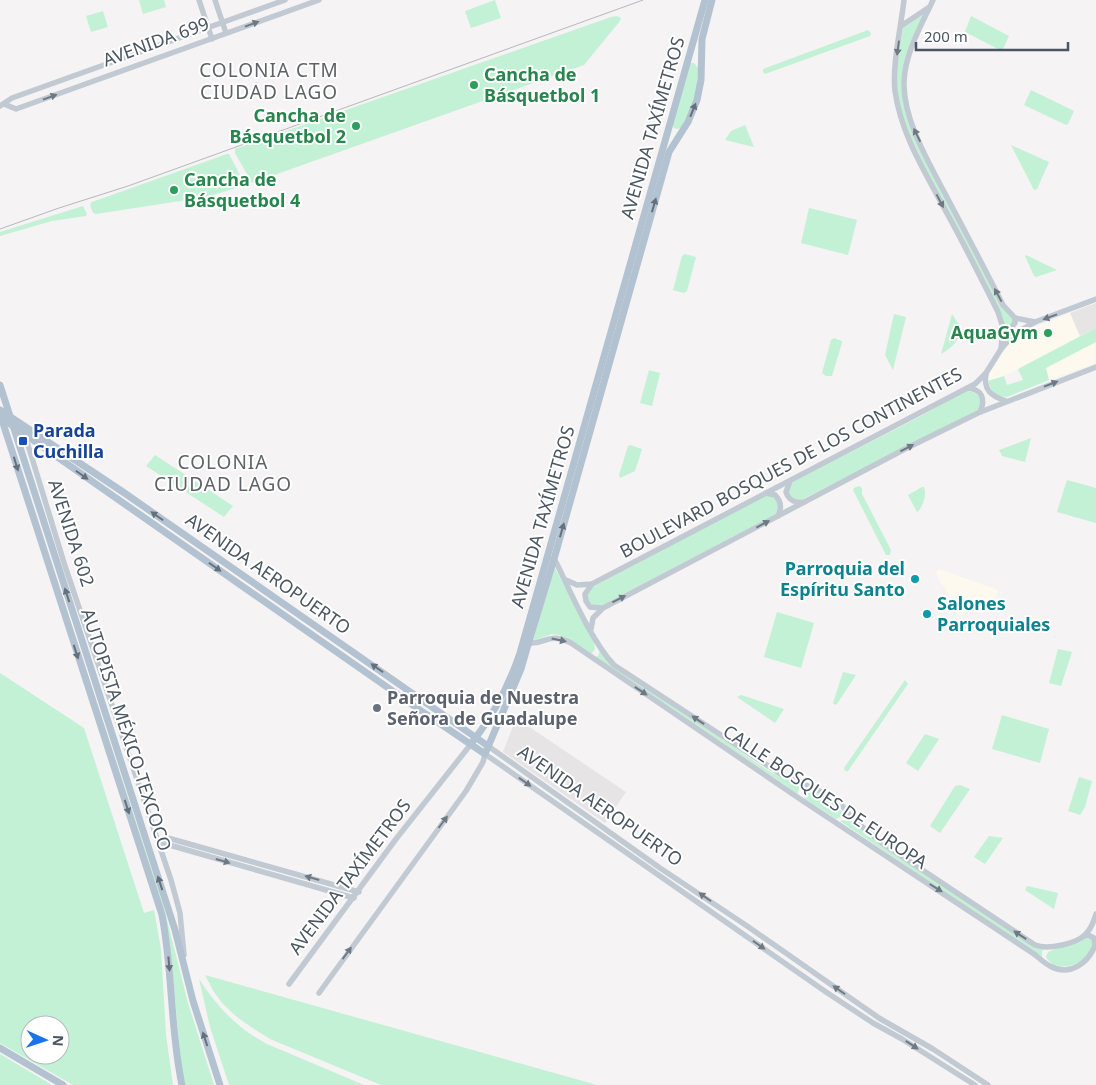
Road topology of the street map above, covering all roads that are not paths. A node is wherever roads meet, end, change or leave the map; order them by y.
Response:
1 (199, 0) edge
2 (215, 0) edge
3 (285, 0) edge
4 (319, 0) edge
5 (705, 0) edge
6 (712, 0) edge
7 (933, 0) edge
8 (904, 3) edge
9 (930, 7) junction
10 (916, 18) junction
11 (222, 23) junction
12 (901, 26) junction
13 (208, 28) junction
14 (226, 34) junction
15 (212, 38) junction
16 (686, 64) junction
17 (701, 68) junction
18 (2, 105) edge
19 (665, 141) junction
20 (674, 143) junction
21 (1096, 299) edge
22 (1015, 318) junction
23 (1035, 322) junction
24 (1003, 328) junction
25 (1001, 349) junction
26 (1096, 367) edge
27 (986, 373) junction
28 (0, 385) edge
29 (967, 388) junction
30 (1006, 401) junction
31 (980, 412) junction
32 (0, 414) edge
33 (10, 416) junction
34 (588, 424) junction
35 (13, 427) junction
36 (790, 481) junction
37 (765, 493) junction
38 (806, 502) junction
39 (778, 516) junction
40 (551, 559) junction
41 (246, 577) junction
42 (564, 579) junction
43 (240, 584) junction
44 (592, 584) junction
45 (603, 608) junction
46 (593, 633) junction
47 (596, 641) junction
48 (526, 643) junction
49 (586, 654) junction
50 (476, 737) junction
51 (471, 744) junction
52 (488, 746) junction
53 (485, 754) junction
54 (811, 786) junction
55 (803, 801) junction
56 (840, 805) junction
57 (832, 819) junction
58 (168, 838) dead end
59 (159, 842) dead end
60 (359, 892) junction
61 (354, 898) junction
62 (1096, 914) edge
63 (1084, 936) junction
64 (1096, 945) edge
65 (1050, 948) junction
66 (1045, 963) junction
67 (184, 967) junction
68 (289, 984) dead end
69 (319, 993) dead end
70 (895, 1031) junction
71 (0, 1048) edge
72 (63, 1085) edge
73 (182, 1085) edge
74 (220, 1085) edge
75 (975, 1085) edge
76 (988, 1085) edge

1 - 13 street
2 - 11 street
3 - 11 street, AVENIDA 699
14 -> 4 street, AVENIDA 699
5 - 16 main road, AVENIDA TAXÍMETROS
6 - 17 main road, AVENIDA TAXÍMETROS
7 - 9 street
8 - 10 street
8 - 12 street
9 - 10 street
22 -> 9 street
10 - 12 street
11 - 13 street, AVENIDA 699
11 - 14 street
12 -> 24 street
13 - 15 street
13 - 18 street, AVENIDA 699
14 - 15 street, AVENIDA 699
18 -> 15 street, AVENIDA 699
16 - 17 main road
16 - 19 main road, AVENIDA TAXÍMETROS
20 -> 17 main road, AVENIDA TAXÍMETROS
19 - 20 main road
19 - 34 main road, AVENIDA TAXÍMETROS
34 -> 20 main road, AVENIDA TAXÍMETROS
21 -> 23 street, BOULEVARD BOSQUES DE LOS CONTINENTES
22 - 23 street
22 - 24 street
23 - 25 street, BOULEVARD BOSQUES DE LOS CONTINENTES
24 - 25 street
25 - 27 street, BOULEVARD BOSQUES DE LOS CONTINENTES
30 -> 26 street
27 - 29 street, BOULEVARD BOSQUES DE LOS CONTINENTES
27 - 30 street
28 - 33 main road, AUTOPISTA MÉXICO-TEXCOCO
29 - 31 street
29 - 36 street, BOULEVARD BOSQUES DE LOS CONTINENTES
30 - 31 street
38 -> 31 street
32 - 33 main road, AVENIDA AEROPUERTO
32 - 35 main road, AVENIDA AEROPUERTO
32 -> 73 main road, AUTOPISTA MÉXICO-TEXCOCO
33 - 35 main road, AUTOPISTA MÉXICO-TEXCOCO
41 -> 33 main road, AVENIDA AEROPUERTO
34 - 40 main road, AVENIDA TAXÍMETROS
35 -> 43 main road, AVENIDA AEROPUERTO
67 -> 35 main road, AUTOPISTA MÉXICO-TEXCOCO
35 - 67 street, AVENIDA 602
36 - 37 street, BOULEVARD BOSQUES DE LOS CONTINENTES
36 - 38 street
37 - 39 street
37 - 44 street, BOULEVARD BOSQUES DE LOS CONTINENTES
38 - 39 street
45 -> 39 street
40 - 42 street, CALLE BOSQUES DE EUROPA
40 - 48 main road, AVENIDA TAXÍMETROS
41 - 43 main road
50 -> 41 main road, AVENIDA AEROPUERTO
42 - 44 street
42 - 46 street, CALLE BOSQUES DE EUROPA
43 - 51 main road, AVENIDA AEROPUERTO
44 - 45 street
45 - 46 street
46 - 47 street, CALLE BOSQUES DE EUROPA
47 - 49 street
54 -> 47 street, CALLE BOSQUES DE EUROPA
48 -> 49 street, CALLE BOSQUES DE EUROPA
48 - 50 main road, AVENIDA TAXÍMETROS
48 - 52 main road, AVENIDA TAXÍMETROS
49 -> 55 street, CALLE BOSQUES DE EUROPA
50 - 51 main road, AVENIDA TAXÍMETROS
50 - 52 main road, AVENIDA AEROPUERTO
51 - 53 main road, AVENIDA AEROPUERTO
51 - 60 street, AVENIDA TAXÍMETROS
52 - 53 main road, AVENIDA TAXÍMETROS
70 -> 52 street, AVENIDA AEROPUERTO
69 -> 53 street, AVENIDA TAXÍMETROS
53 -> 70 street, AVENIDA AEROPUERTO
54 - 55 street
54 - 56 street, CALLE BOSQUES DE EUROPA
55 - 57 street, CALLE BOSQUES DE EUROPA
56 - 57 street
65 -> 56 street, CALLE BOSQUES DE EUROPA
57 -> 66 street, CALLE BOSQUES DE EUROPA
60 -> 58 street
59 -> 61 street
60 - 61 street, AVENIDA TAXÍMETROS
61 - 68 street, AVENIDA TAXÍMETROS
62 - 63 street
63 - 64 street
63 - 65 street
64 - 66 street, CALLE BOSQUES DE EUROPA
65 - 66 street
74 -> 67 main road, AUTOPISTA MÉXICO-TEXCOCO
70 -> 75 street, AVENIDA AEROPUERTO
70 - 76 street, AVENIDA AEROPUERTO
71 - 72 main road

